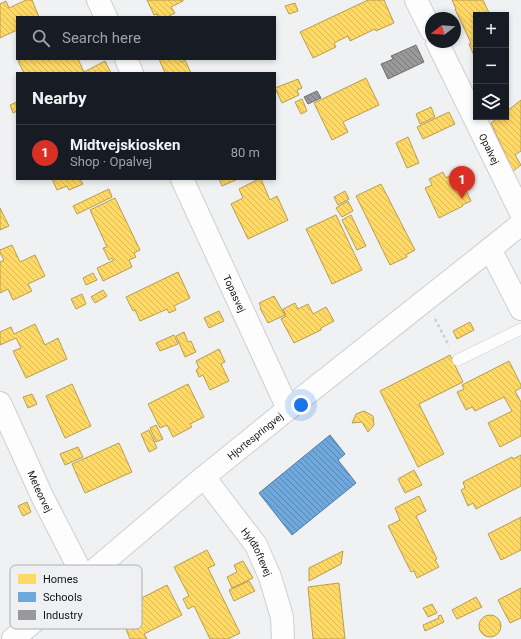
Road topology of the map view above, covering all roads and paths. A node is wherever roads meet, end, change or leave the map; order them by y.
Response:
1 (98, 0) edge
2 (416, 0) edge
3 (106, 16) edge
4 (425, 18) edge
5 (440, 48) edge
6 (126, 60) edge
7 (132, 72) edge
8 (182, 180) edge
9 (521, 213) edge
10 (521, 224) edge
11 (490, 249) junction
12 (426, 300) junction
13 (521, 309) edge
14 (521, 329) edge
15 (458, 360) joint
16 (0, 403) edge
17 (288, 409) junction
18 (204, 477) junction
19 (77, 565) edge
20 (99, 565) edge
21 (25, 629) edge
22 (13, 639) edge
23 (283, 639) edge

1 - 3 street
2 - 4 street
5 - 9 street, Opalvej
6 - 7 street
8 - 17 street, Topasvej
10 - 11 street, Hjortespringvej
11 - 12 street, Hjortespringvej
11 - 13 street
12 - 15 path
12 - 17 street, Hjortespringvej
14 - 15 lane
16 - 19 street, Meteorvej
17 - 18 street, Hjortespringvej
18 - 20 street, Hjortespringvej
18 - 23 street, Hyldtoftevej
21 - 22 street, Hjortespringvej

